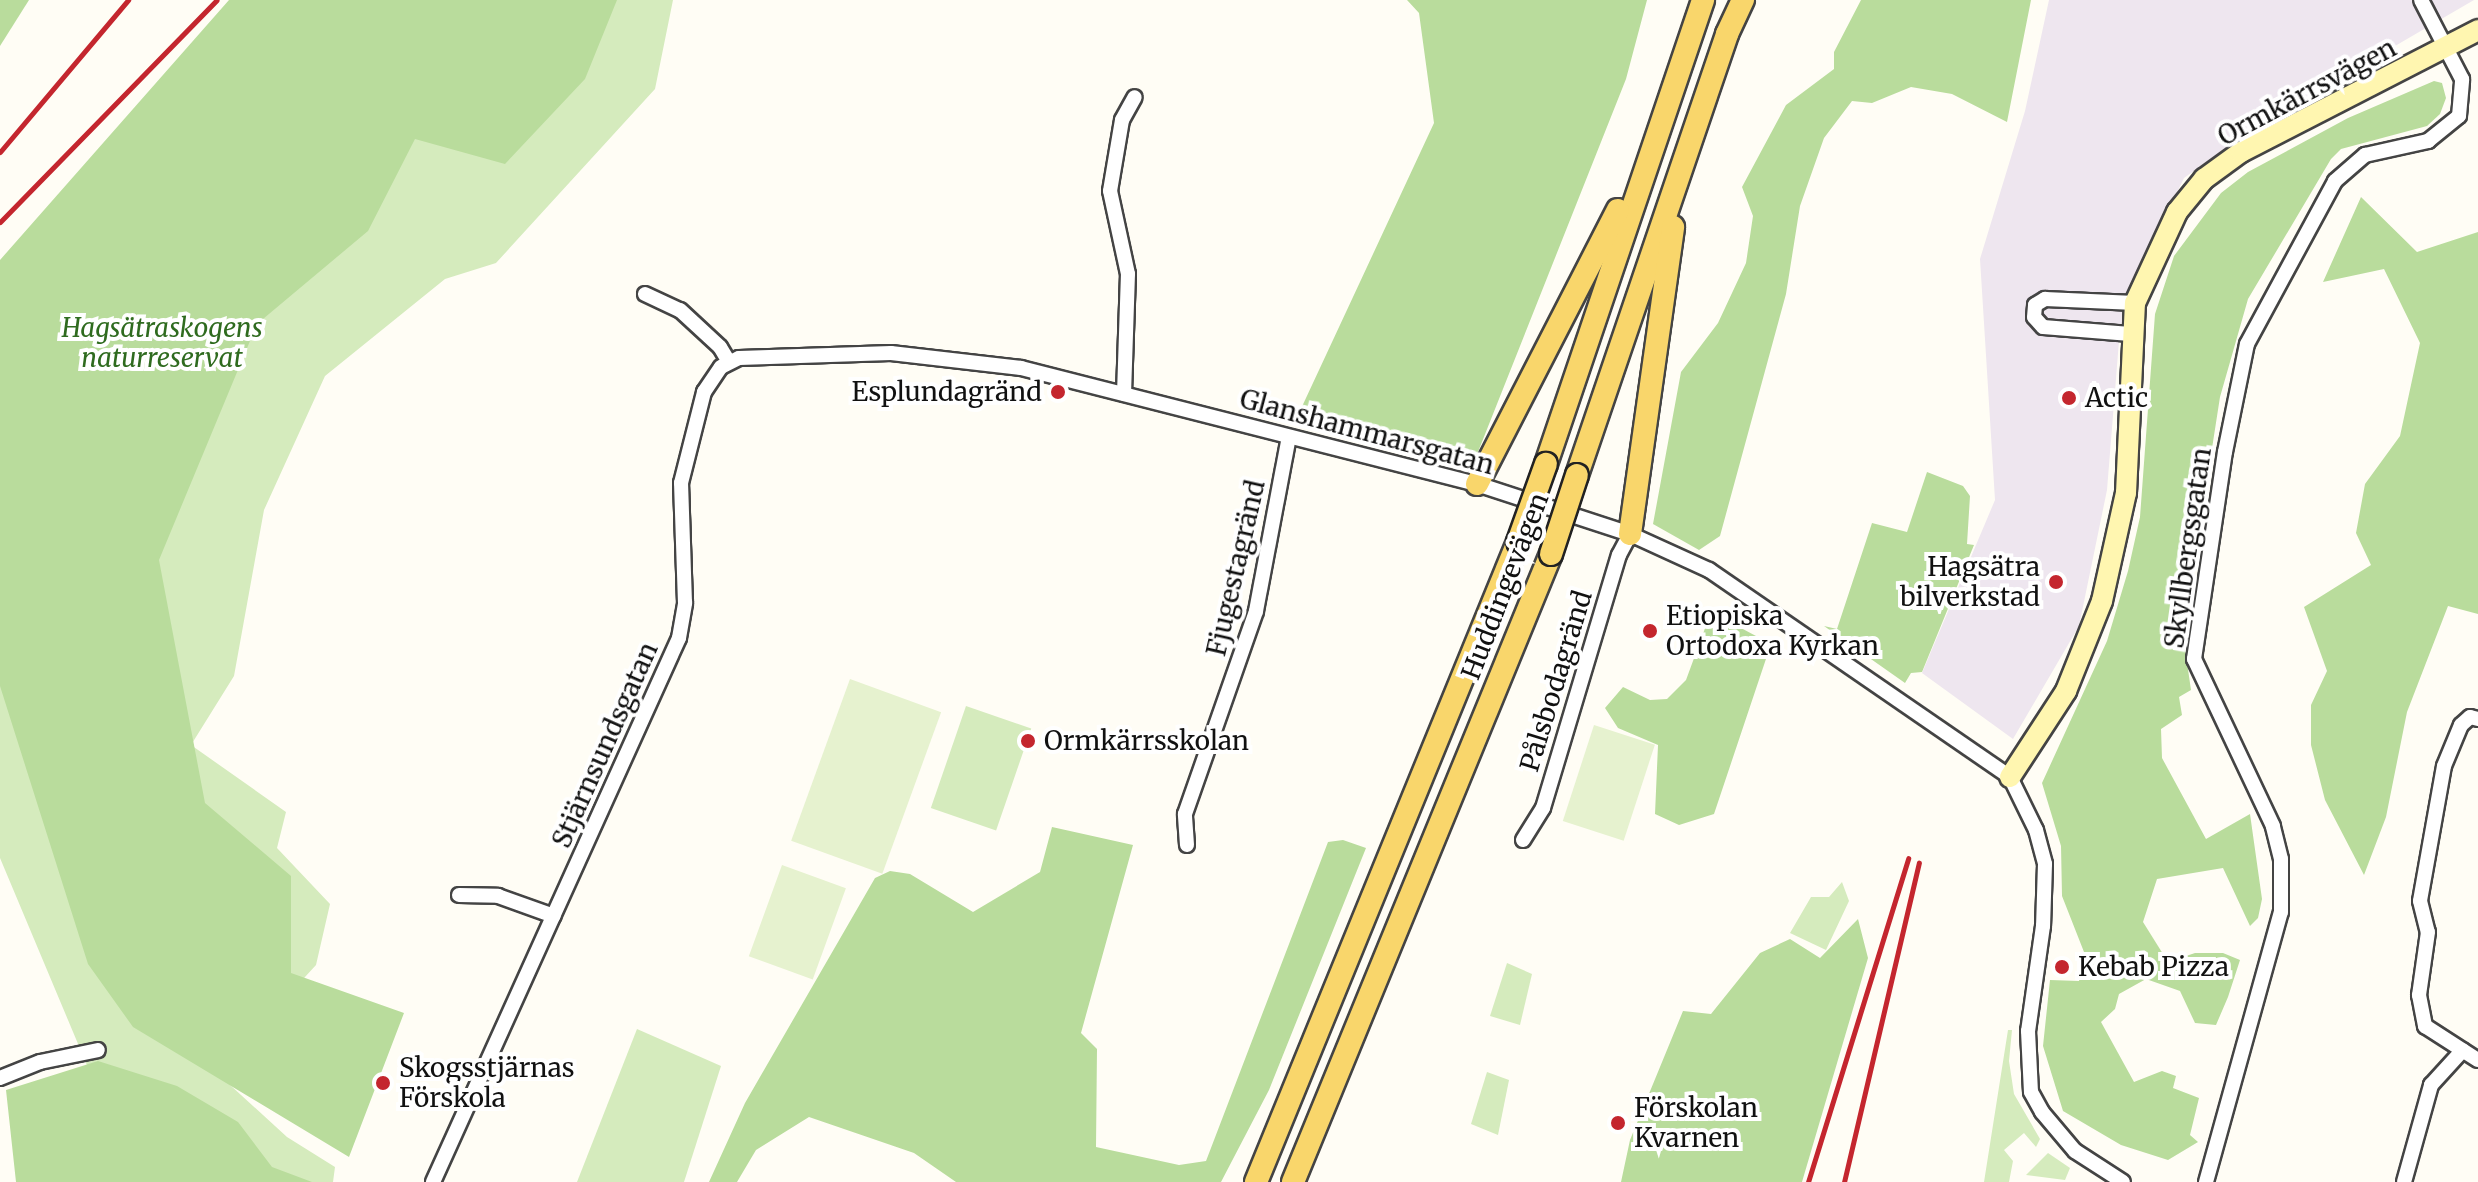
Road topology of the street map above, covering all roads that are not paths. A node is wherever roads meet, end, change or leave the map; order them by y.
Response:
1 (1703, 0) edge
2 (1743, 0) edge
3 (2421, 0) edge
4 (2478, 30) edge
5 (2446, 49) junction
6 (1135, 97) dead end
7 (1693, 131) junction
8 (1649, 148) junction
9 (645, 294) dead end
10 (2135, 303) junction
11 (2130, 334) junction
12 (729, 362) junction
13 (1124, 394) junction
14 (1289, 437) junction
15 (1477, 484) junction
16 (1630, 534) junction
17 (2478, 719) edge
18 (2010, 777) junction
19 (1523, 840) dead end
20 (1187, 845) dead end
21 (459, 895) dead end
22 (554, 916) junction
23 (98, 1050) dead end
24 (2463, 1050) junction
25 (2478, 1060) edge
26 (0, 1078) edge
27 (1265, 1160) junction
28 (433, 1182) edge
29 (1249, 1182) edge
30 (1256, 1182) edge
31 (1293, 1182) edge
32 (2123, 1182) edge
33 (2206, 1182) edge
34 (2404, 1182) edge

1 - 8 main road, Huddingevägen
2 - 7 main road, Huddingevägen
3 - 5 street, Skyllbergsgatan
4 - 5 street, Ormkärrsvägen
5 - 10 street, Ormkärrsvägen
5 - 33 street, Skyllbergsgatan
6 - 13 street
7 - 16 main road
7 - 31 main road, Huddingevägen, bridge
8 - 15 main road
8 - 27 main road, Huddingevägen, bridge
9 - 12 street
10 - 11 street, Ormkärrsvägen
10 - 11 street
11 - 18 street, Ormkärrsvägen
12 - 13 street, Glanshammarsgatan
12 - 22 street, Stjärnsundsgatan
13 - 14 street, Glanshammarsgatan
14 - 15 street, Glanshammarsgatan
14 - 20 street, Fjugestagränd
15 - 16 street, Glanshammarsgatan
16 - 18 street, Glanshammarsgatan
16 - 19 street, Pålsbodagränd
17 - 24 street
18 - 32 street, Glanshammarsgatan
21 - 22 street
22 - 28 street, Stjärnsundsgatan
23 - 26 street
24 - 25 street
24 - 34 street
27 - 29 main road
27 - 30 main road, Huddingevägen

